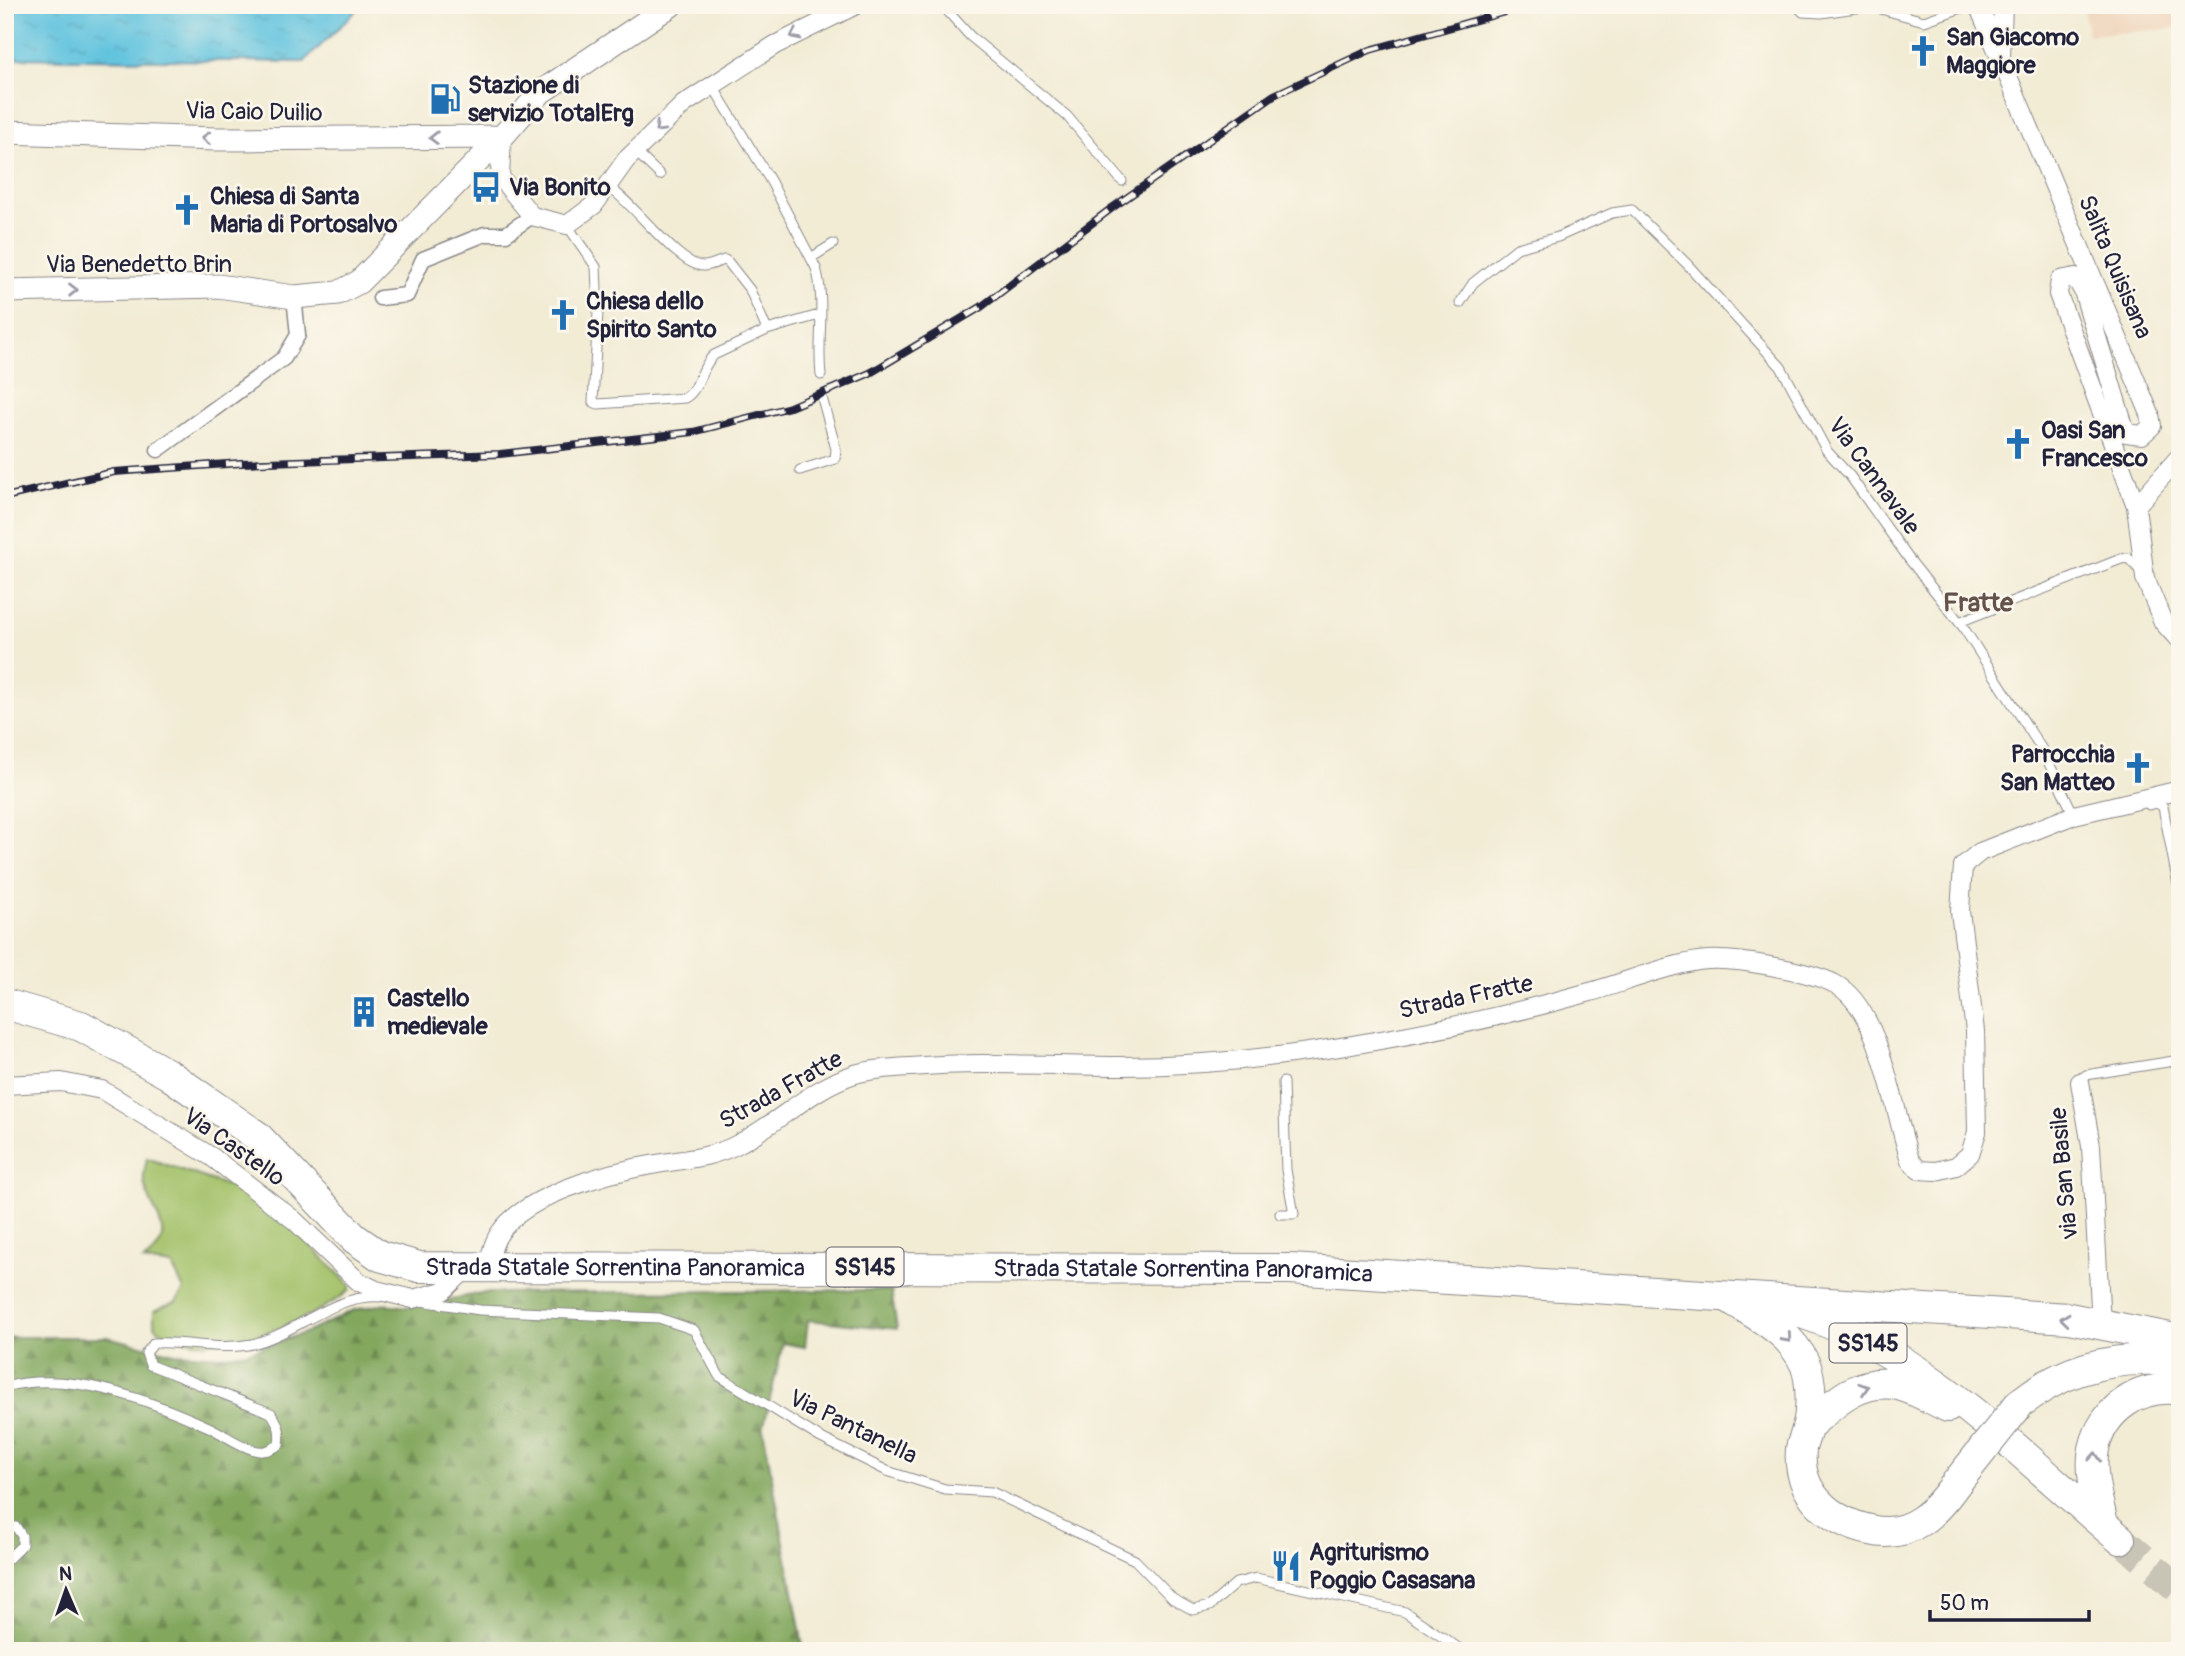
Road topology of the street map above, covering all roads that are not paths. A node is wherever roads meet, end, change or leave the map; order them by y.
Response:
1 (671, 5) edge
2 (856, 5) edge
3 (942, 5) edge
4 (1796, 5) edge
5 (1970, 5) edge
6 (1978, 5) edge
7 (2003, 5) edge
8 (2001, 64) junction
9 (712, 86) junction
10 (5, 132) edge
11 (502, 137) junction
12 (635, 151) junction
13 (660, 175) dead end
14 (1122, 181) dead end
15 (607, 186) junction
16 (532, 216) junction
17 (567, 225) junction
18 (833, 244) dead end
19 (811, 258) junction
20 (5, 291) edge
21 (293, 297) junction
22 (380, 298) dead end
23 (1460, 303) dead end
24 (819, 315) junction
25 (767, 330) junction
26 (821, 374) dead end
27 (822, 398) dead end
28 (158, 450) dead end
29 (2180, 456) edge
30 (800, 470) dead end
31 (2136, 506) junction
32 (2145, 576) junction
33 (1959, 622) junction
34 (2180, 641) edge
35 (2180, 790) edge
36 (2099, 811) junction
37 (2074, 815) junction
38 (2180, 895) edge
39 (5, 1004) edge
40 (2180, 1060) edge
41 (1283, 1082) dead end
42 (2080, 1082) joint
43 (5, 1085) edge
44 (1280, 1214) dead end
45 (478, 1268) junction
46 (413, 1299) junction
47 (1731, 1299) junction
48 (2101, 1324) junction
49 (2180, 1340) edge
50 (2180, 1362) edge
51 (5, 1387) edge
52 (2180, 1390) edge
53 (1987, 1424) junction
54 (1808, 1426) junction
55 (5, 1527) edge
56 (5, 1562) edge
57 (1463, 1651) edge

1 - 11 street, Via Benedetto Brin
2 -> 9 street
3 - 14 lane
4 - 5 lane
6 - 8 street, Salita Quisisana
7 - 8 street
8 - 31 street, Salita Quisisana
9 -> 12 street
9 - 19 lane
11 -> 10 street, Via Caio Duilio
11 - 16 street
11 - 21 street, Via Benedetto Brin
12 - 13 lane
12 - 15 street
15 - 17 street
15 - 25 lane
16 - 17 street
16 - 22 street
17 - 25 lane
18 - 19 lane
19 - 24 lane
20 -> 21 street, Via Benedetto Brin
21 - 28 street
23 - 33 lane, Via Cannavale
24 - 25 lane
24 - 26 lane
27 - 30 lane
29 - 31 street
31 - 32 street, Salita Quisisana
32 - 33 lane
32 - 34 street, Salita Quisisana
33 - 37 lane, Via Cannavale
35 - 36 street
36 - 37 street
36 - 38 lane
37 - 45 street, Strada Fratte
39 - 45 main road, Strada Statale Sorrentina Panoramica / SS145
40 - 42 lane, via San Basile
41 - 44 lane
42 - 48 street, via San Basile
43 - 46 street, Via Castello
45 - 46 street
45 - 47 main road, Strada Statale Sorrentina Panoramica / SS145
46 - 51 lane
46 - 57 lane, Via Pantanella
48 -> 47 main road
47 - 53 main road, SS145
47 -> 54 main road
48 - 49 main road
50 - 54 main road, bridge
53 -> 52 main road, SS145
54 -> 53 main road
55 - 56 lane

